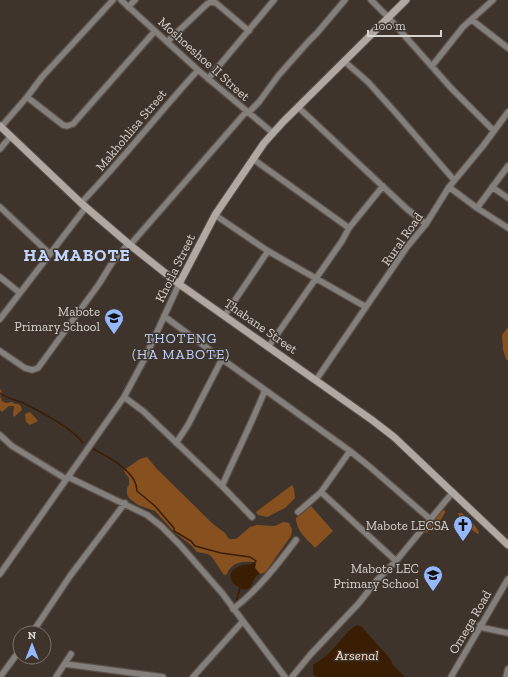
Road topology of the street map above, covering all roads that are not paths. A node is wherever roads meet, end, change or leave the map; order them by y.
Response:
1 (113, 0) edge
2 (121, 0) edge
3 (135, 0) edge
4 (274, 0) edge
5 (345, 0) edge
6 (371, 0) edge
7 (406, 0) edge
8 (492, 0) edge
9 (128, 7) junction
10 (388, 17) junction
11 (472, 20) junction
12 (155, 31) junction
13 (249, 31) junction
14 (166, 42) junction
15 (508, 48) edge
16 (344, 61) junction
17 (432, 66) junction
18 (198, 70) junction
19 (208, 79) junction
20 (27, 97) junction
21 (298, 107) junction
22 (508, 112) edge
23 (247, 113) junction
24 (0, 126) edge
25 (494, 131) junction
26 (273, 133) junction
27 (11, 136) junction
28 (0, 149) edge
29 (253, 159) junction
30 (508, 166) edge
31 (454, 180) junction
32 (383, 186) junction
33 (449, 187) junction
34 (492, 187) junction
35 (508, 198) edge
36 (83, 205) junction
37 (0, 207) edge
38 (477, 208) junction
39 (215, 215) junction
40 (426, 224) junction
41 (349, 228) junction
42 (508, 228) edge
43 (129, 244) junction
44 (268, 251) junction
45 (50, 254) junction
46 (0, 277) edge
47 (316, 279) junction
48 (179, 284) junction
49 (20, 293) junction
50 (366, 307) junction
51 (225, 315) junction
52 (164, 316) junction
53 (0, 319) edge
54 (269, 346) junction
55 (0, 352) edge
56 (222, 359) junction
57 (316, 380) junction
58 (265, 390) junction
59 (124, 397) junction
60 (0, 435) edge
61 (176, 443) junction
62 (350, 451) junction
63 (67, 478) junction
64 (222, 486) junction
65 (320, 492) junction
66 (453, 492) junction
67 (124, 503) junction
68 (298, 512) dead end
69 (252, 517) dead end
70 (430, 520) junction
71 (296, 540) dead end
72 (508, 545) edge
73 (396, 561) junction
74 (0, 574) edge
75 (508, 579) edge
76 (233, 609) junction
77 (243, 621) junction
78 (37, 625) edge
79 (480, 625) junction
80 (508, 633) edge
81 (71, 654) dead end
82 (12, 661) edge
83 (65, 664) junction
84 (508, 669) edge
85 (0, 677) edge
86 (56, 677) edge
87 (163, 677) edge
88 (193, 677) edge
89 (285, 677) edge
90 (292, 677) edge
91 (451, 677) edge
92 (506, 677) edge

1 - 20 street
2 - 9 street, Moshoeshoe II Street
3 - 9 street
4 - 13 street
5 - 23 street
6 - 10 street
7 - 10 street, Khotla Street
8 - 11 street
9 - 12 street, Moshoeshoe II Street
10 - 16 street, Khotla Street
10 - 17 street
11 - 15 street
11 - 17 street
12 - 14 street, Moshoeshoe II Street
12 - 20 street
13 - 14 street
13 - 19 street
14 - 18 street, Moshoeshoe II Street
16 - 21 street, Khotla Street
16 - 31 street
17 - 25 street
18 - 19 street, Moshoeshoe II Street
18 - 36 street, Makhohlisa Street
19 - 23 street, Moshoeshoe II Street
20 - 24 street
21 - 26 street, Khotla Street
21 - 32 street
22 - 25 street, Rural Road
23 - 26 street, Moshoeshoe II Street
23 - 43 street
24 - 27 street, Thabane Street
25 - 31 street, Rural Road
26 - 29 street, Khotla Street
27 - 28 street
27 - 36 street, Thabane Street
29 - 39 street, Khotla Street
29 - 41 street
30 - 34 street
31 - 33 street, Rural Road
32 - 40 street
32 - 41 street
33 - 38 street
33 - 40 street, Rural Road
34 - 35 street
34 - 38 street
36 - 43 street, Thabane Street
36 - 45 street, Makhohlisa Street
37 - 45 street
38 - 42 street
39 - 44 street
39 - 48 street, Khotla Street
40 - 50 street, Rural Road
41 - 47 street
43 - 48 street, Thabane Street
43 - 55 street
44 - 47 street
44 - 51 street
45 - 49 street, Makhohlisa Street
46 - 49 street
47 - 50 street
47 - 54 street
48 - 51 street, Thabane Street
48 - 52 street, Khotla Street
49 - 53 street, Makhohlisa Street
50 - 57 street, Rural Road
51 - 54 street, Thabane Street
52 - 56 street
52 - 59 street, Khotla Street
54 - 57 street, Thabane Street
56 - 58 street
56 - 61 street
57 - 66 street, Thabane Street
58 - 62 street
58 - 64 street
59 - 61 street
59 - 63 street, Khotla Street
60 - 63 street
61 - 64 street
62 - 65 street
62 - 70 street
63 - 67 street
63 - 74 street, Khotla Street
64 - 69 street
65 - 68 street
65 - 73 street
66 - 70 street
66 - 72 street, Thabane Street
67 - 76 street
67 - 78 street
70 - 73 street
71 - 76 street
73 - 90 street
75 - 79 street, Omega Road
76 - 77 street
77 - 88 street
77 - 89 street
79 - 80 street
79 - 91 street, Omega Road
81 - 83 street
82 - 85 street
83 - 86 street
83 - 87 street
84 - 92 street

